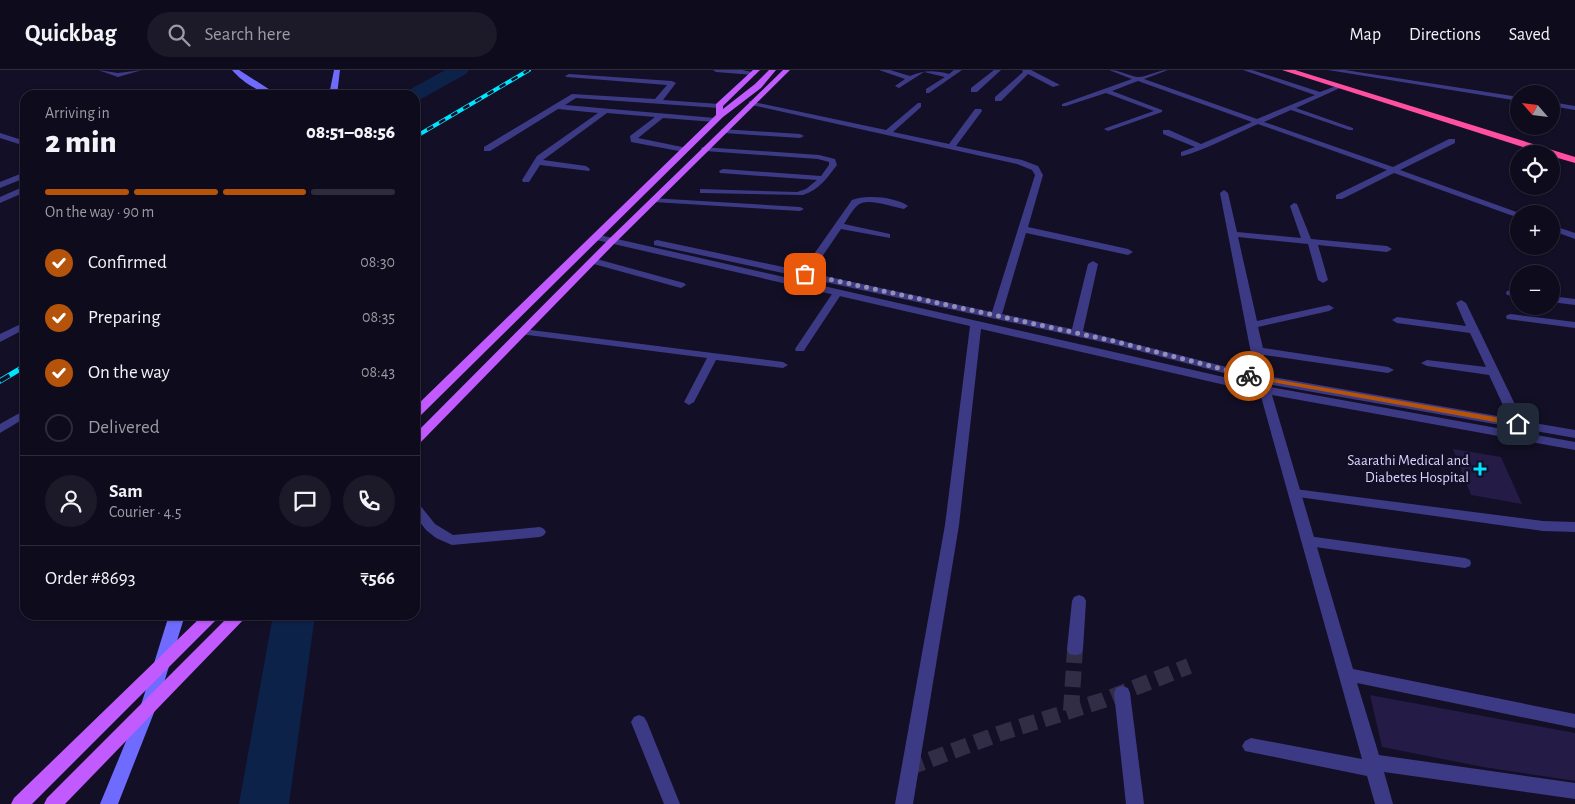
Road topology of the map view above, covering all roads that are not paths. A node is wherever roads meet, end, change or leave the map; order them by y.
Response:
1 (100, 70) edge
2 (139, 70) edge
3 (235, 70) edge
4 (337, 70) edge
5 (716, 70) edge
6 (773, 70) edge
7 (787, 70) edge
8 (882, 70) edge
9 (924, 70) edge
10 (959, 70) edge
11 (998, 70) edge
12 (1112, 70) edge
13 (1165, 70) edge
14 (1246, 70) edge
15 (1286, 70) edge
16 (1303, 70) edge
17 (1331, 70) edge
18 (893, 71) edge
19 (1026, 71) edge
20 (756, 72) edge
21 (569, 76) dead end
22 (950, 76) junction
23 (910, 78) junction
24 (1139, 80) junction
25 (1056, 85) dead end
26 (899, 86) dead end
27 (1338, 87) junction
28 (264, 90) edge
29 (334, 90) edge
30 (974, 90) dead end
31 (929, 91) dead end
32 (1107, 91) junction
33 (1322, 94) junction
34 (1510, 98) edge
35 (998, 99) dead end
36 (657, 102) junction
37 (752, 103) junction
38 (1064, 105) dead end
39 (918, 106) dead end
40 (1560, 106) edge
41 (557, 107) junction
42 (1291, 108) junction
43 (1575, 108) edge
44 (605, 111) junction
45 (978, 111) dead end
46 (718, 114) junction
47 (661, 116) junction
48 (1259, 122) junction
49 (1108, 129) dead end
50 (1351, 129) dead end
51 (724, 131) junction
52 (1166, 132) dead end
53 (888, 133) junction
54 (0, 135) edge
55 (800, 136) dead end
56 (1452, 141) dead end
57 (20, 142) edge
58 (951, 147) junction
59 (1202, 147) junction
60 (488, 149) dead end
61 (705, 149) junction
62 (684, 150) junction
63 (1575, 153) edge
64 (1184, 154) dead end
65 (1575, 160) edge
66 (536, 162) junction
67 (586, 169) dead end
68 (1394, 170) junction
69 (723, 171) dead end
70 (20, 177) edge
71 (823, 178) junction
72 (526, 180) dead end
73 (0, 185) edge
74 (20, 191) edge
75 (703, 191) dead end
76 (1224, 193) dead end
77 (1339, 197) dead end
78 (0, 200) edge
79 (654, 200) junction
80 (904, 206) dead end
81 (1294, 206) dead end
82 (800, 209) dead end
83 (1510, 212) edge
84 (838, 226) junction
85 (1022, 229) junction
86 (1560, 229) edge
87 (1573, 233) edge
88 (598, 234) junction
89 (1232, 234) junction
90 (887, 236) dead end
91 (616, 238) junction
92 (1310, 242) junction
93 (1387, 250) dead end
94 (1128, 252) dead end
95 (593, 261) junction
96 (1093, 264) dead end
97 (805, 274) junction
98 (1323, 280) dead end
99 (681, 284) dead end
100 (837, 292) junction
101 (1560, 300) edge
102 (1575, 302) edge
103 (1461, 303) dead end
104 (1329, 308) dead end
105 (996, 316) junction
106 (1511, 317) dead end
107 (1397, 320) dead end
108 (976, 324) junction
109 (1252, 325) junction
110 (1575, 325) edge
111 (20, 328) edge
112 (1474, 330) junction
113 (524, 332) junction
114 (1077, 333) junction
115 (0, 338) edge
116 (800, 348) dead end
117 (1258, 352) junction
118 (713, 356) junction
119 (1427, 363) dead end
120 (782, 365) dead end
121 (1388, 370) dead end
122 (1494, 372) junction
123 (1263, 384) junction
124 (689, 402) dead end
125 (420, 409) edge
126 (20, 416) edge
127 (1518, 424) junction
128 (0, 429) edge
129 (1575, 434) edge
130 (420, 436) edge
131 (1575, 446) edge
132 (1295, 493) junction
133 (420, 513) edge
134 (1575, 527) edge
135 (540, 532) dead end
136 (1308, 541) junction
137 (1465, 563) dead end
138 (1079, 601) dead end
139 (175, 620) edge
140 (208, 620) edge
141 (235, 620) edge
142 (1076, 649) tunnel mouth
143 (161, 666) junction
144 (1346, 674) junction
145 (1122, 693) dead end
146 (149, 705) junction
147 (1575, 721) edge
148 (640, 722) dead end
149 (1250, 746) dead end
150 (1372, 765) junction
151 (1575, 791) edge
152 (20, 804) edge
153 (53, 804) edge
154 (109, 804) edge
155 (672, 804) edge
156 (904, 804) edge
157 (1135, 804) edge
158 (1384, 804) edge

1 - 2 street
3 - 28 street
4 - 29 street
5 - 20 street
6 - 46 main road
7 - 37 main road
8 - 18 street
9 - 22 street
9 - 23 street
10 - 22 street
11 - 30 street
12 - 24 lane
13 - 24 lane
14 - 33 lane
15 - 27 highway
16 - 63 highway
17 - 34 street
18 - 23 street
19 - 25 street
19 - 35 street
20 - 46 main road
21 - 36 street
22 - 31 street
23 - 26 street
24 - 32 lane
24 - 48 lane
27 - 33 lane
27 - 65 highway
32 - 38 lane
32 - 49 lane
33 - 42 lane
36 - 41 street
36 - 46 street
37 - 51 main road
37 - 53 street
39 - 53 street
40 - 43 street
41 - 44 street
41 - 60 street
42 - 48 lane
42 - 50 lane
44 - 47 street
44 - 66 street
45 - 58 street
46 - 47 street
46 - 62 main road
47 - 62 street
48 - 59 lane
48 - 68 lane
51 - 55 lane
51 - 61 main road
52 - 59 lane
53 - 58 street
54 - 57 street
56 - 68 lane
58 - 85 street
59 - 64 lane
61 - 71 lane
61 - 79 main road
62 - 88 main road
66 - 67 street
66 - 72 street
68 - 77 lane
68 - 83 lane
69 - 71 lane
70 - 73 street
71 - 75 lane
74 - 78 street
76 - 89 street
79 - 82 lane
79 - 91 main road
80 - 84 street
81 - 92 street
84 - 90 street
84 - 97 street
85 - 94 street
85 - 105 street
86 - 87 lane
88 - 91 street
88 - 125 main road
89 - 92 street
89 - 109 street
91 - 95 main road
91 - 97 street
91 - 100 street
92 - 93 street
92 - 98 street
95 - 99 lane
95 - 113 main road
96 - 114 street
97 - 105 street
100 - 108 street
100 - 116 lane
101 - 102 street
103 - 112 street
104 - 109 street
105 - 114 street
106 - 110 street
107 - 112 street
108 - 123 street
108 - 156 street
109 - 117 street
111 - 115 street
112 - 122 street
113 - 118 lane
113 - 130 main road
114 - 123 street
117 - 121 street
117 - 123 street
118 - 120 lane
118 - 124 lane
119 - 122 street
122 - 127 street
123 - 127 street
123 - 131 street
123 - 132 street
126 - 128 lane
127 - 129 street
132 - 134 lane
132 - 136 street
133 - 135 lane
136 - 137 lane
136 - 144 street
138 - 142 street
139 - 143 street
140 - 143 main road
141 - 146 main road
143 - 146 street
143 - 152 main road
144 - 147 street
144 - 150 street
145 - 157 street
146 - 153 main road
146 - 154 street
148 - 155 lane
149 - 150 street
150 - 151 street
150 - 158 street

